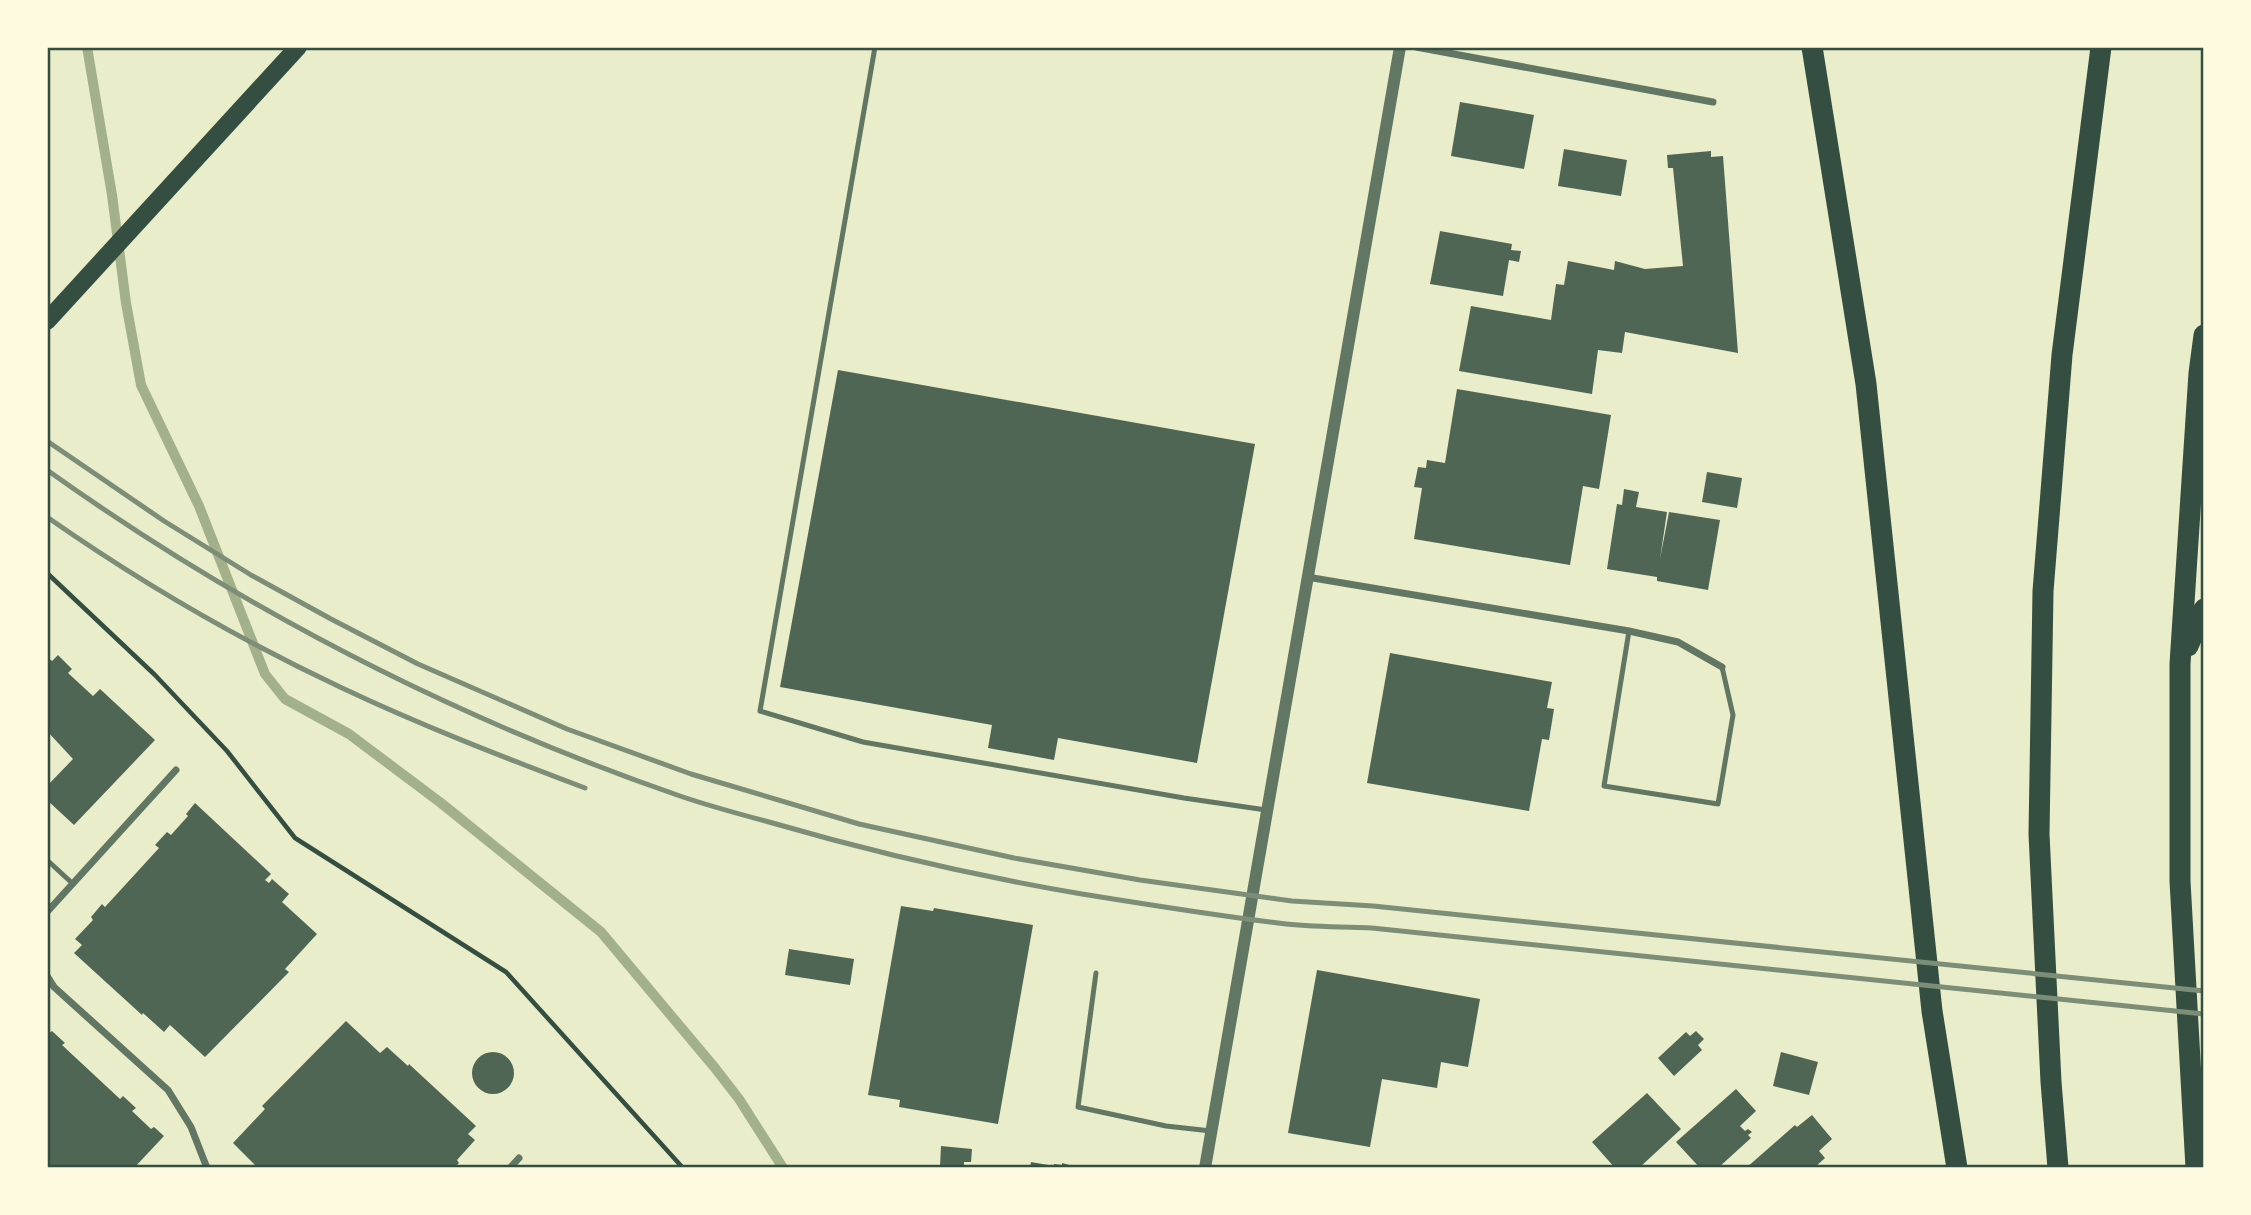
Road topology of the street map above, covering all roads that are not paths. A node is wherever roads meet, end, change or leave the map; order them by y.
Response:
1 (298, 47) edge
2 (875, 47) edge
3 (1400, 47) edge
4 (1416, 47) edge
5 (1812, 47) edge
6 (2101, 47) edge
7 (1713, 102) dead end
8 (47, 321) edge
9 (2204, 335) edge
10 (1307, 578) junction
11 (2204, 609) edge
12 (1629, 631) junction
13 (2180, 664) junction
14 (1722, 667) joint
15 (176, 770) dead end
16 (1266, 810) junction
17 (47, 860) edge
18 (72, 883) junction
19 (47, 912) edge
20 (1096, 973) dead end
21 (47, 976) edge
22 (1211, 1131) junction
23 (519, 1158) dead end
24 (207, 1168) edge
25 (510, 1168) edge
26 (1205, 1168) edge
27 (1957, 1168) edge
28 (2058, 1168) edge
29 (2196, 1168) edge

1 - 8 main road
2 - 16 lane
3 - 10 street
4 - 7 street
5 - 27 highway
6 - 28 highway
9 - 13 highway
10 - 12 street
10 - 16 street
11 - 13 highway
12 - 14 street
12 - 14 lane
13 - 29 highway
15 - 18 street
16 - 22 street
17 - 18 lane
18 - 19 street
20 - 22 lane
21 - 24 street
22 - 26 street
23 - 25 street

